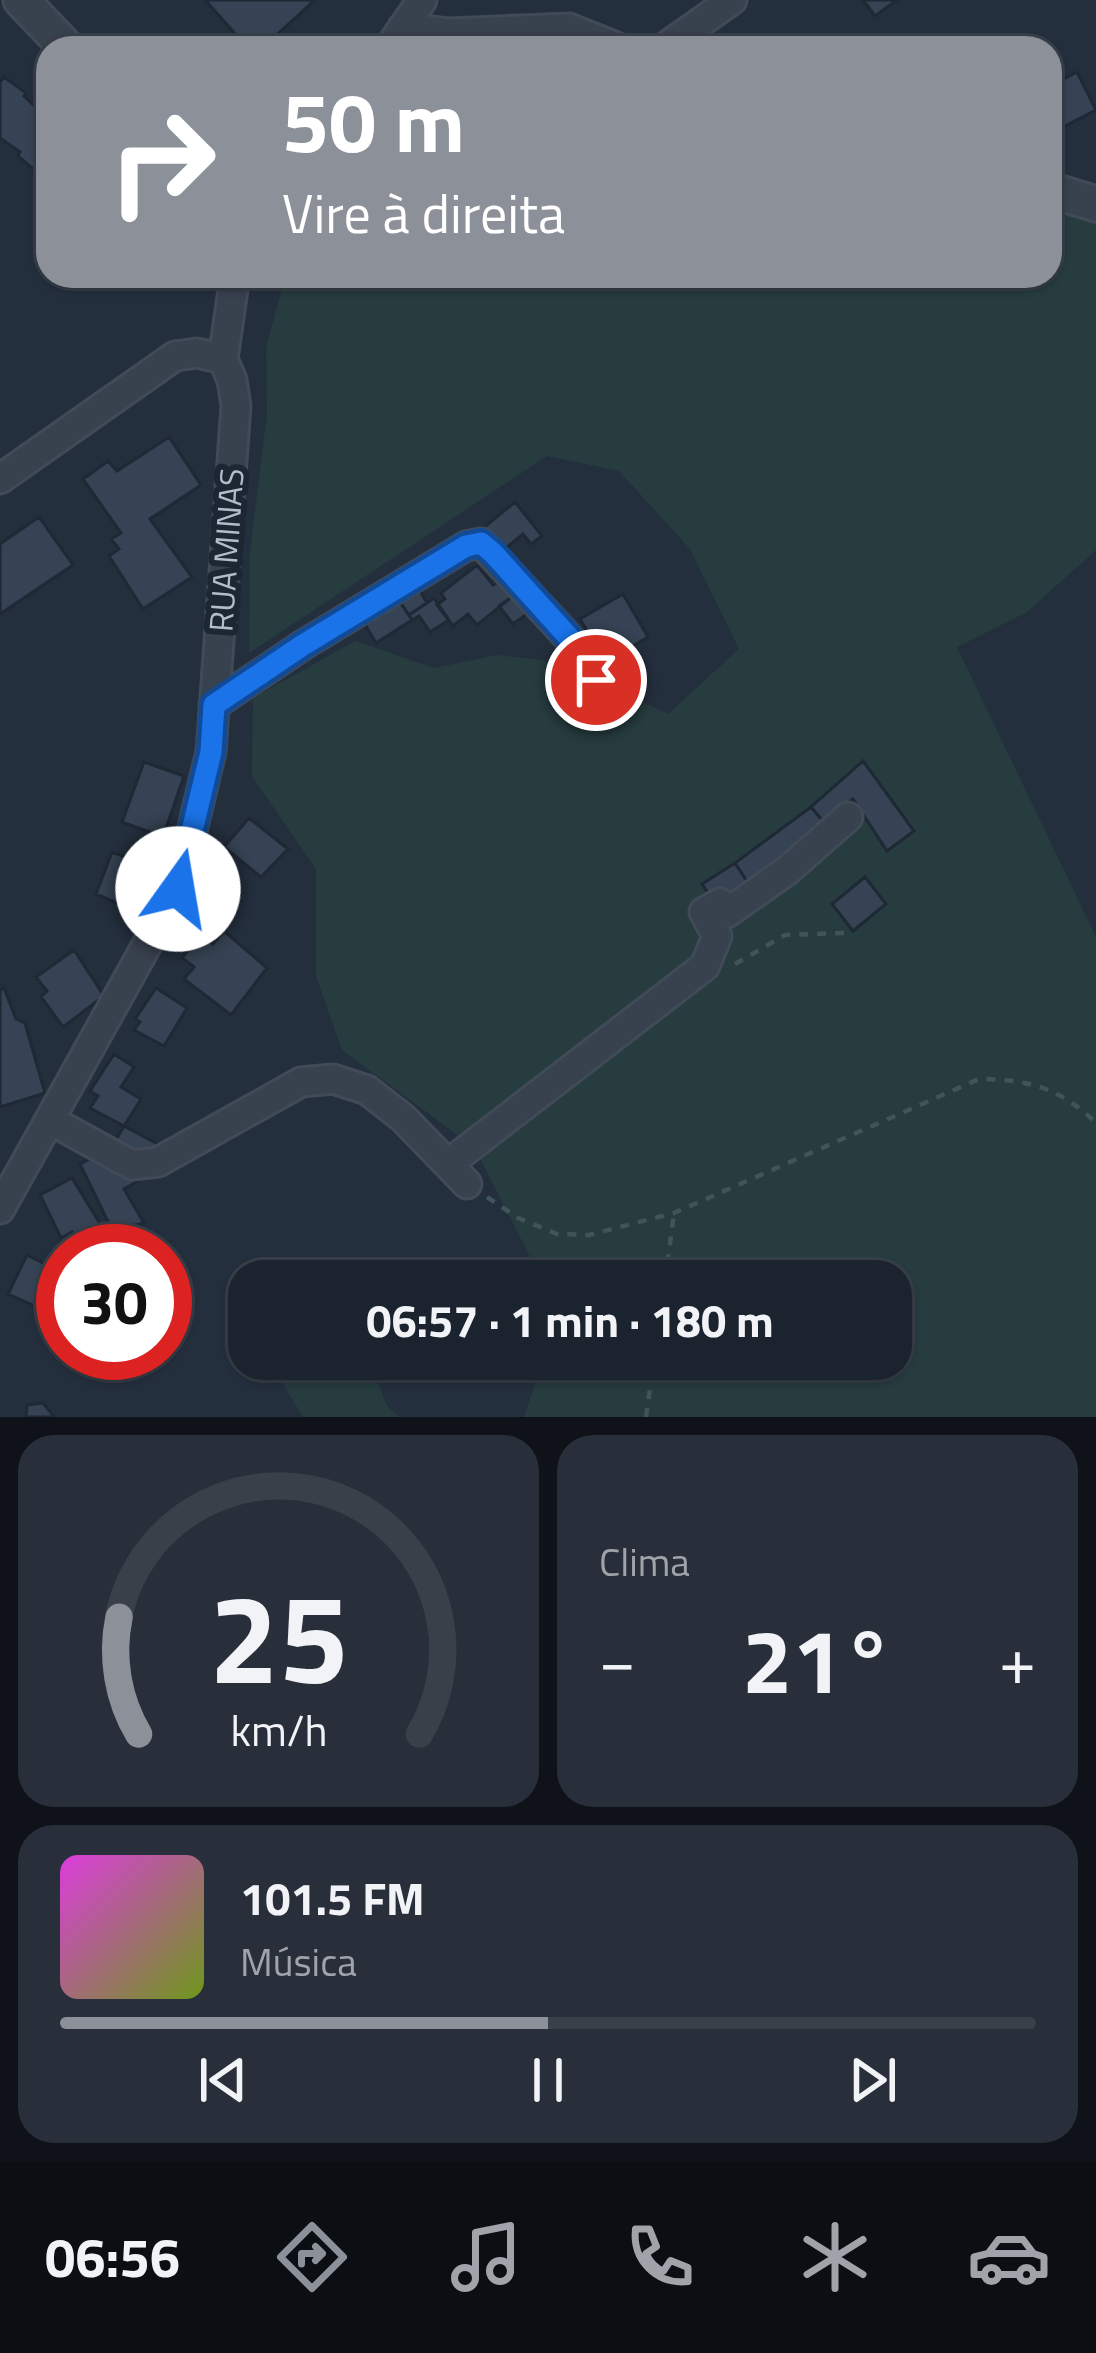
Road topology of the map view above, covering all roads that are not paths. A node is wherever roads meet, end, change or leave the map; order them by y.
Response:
1 (21, 0) edge
2 (422, 0) edge
3 (732, 0) edge
4 (56, 36) edge
5 (397, 36) edge
6 (417, 36) edge
7 (589, 36) edge
8 (681, 36) edge
9 (1062, 194) edge
10 (1096, 204) edge
11 (233, 288) edge
12 (223, 359) junction
13 (0, 479) edge
14 (214, 705) junction
15 (609, 707) dead end
16 (848, 817) dead end
17 (50, 1120) junction
18 (0, 1209) edge

1 - 4 street
2 - 5 street
3 - 8 street
6 - 7 street
9 - 10 street
11 - 12 street, RUA MINAS
12 - 13 street
12 - 14 street, RUA MINAS
14 - 15 street
14 - 17 street, RUA MINAS
16 - 17 street
17 - 18 street, RUA MINAS

